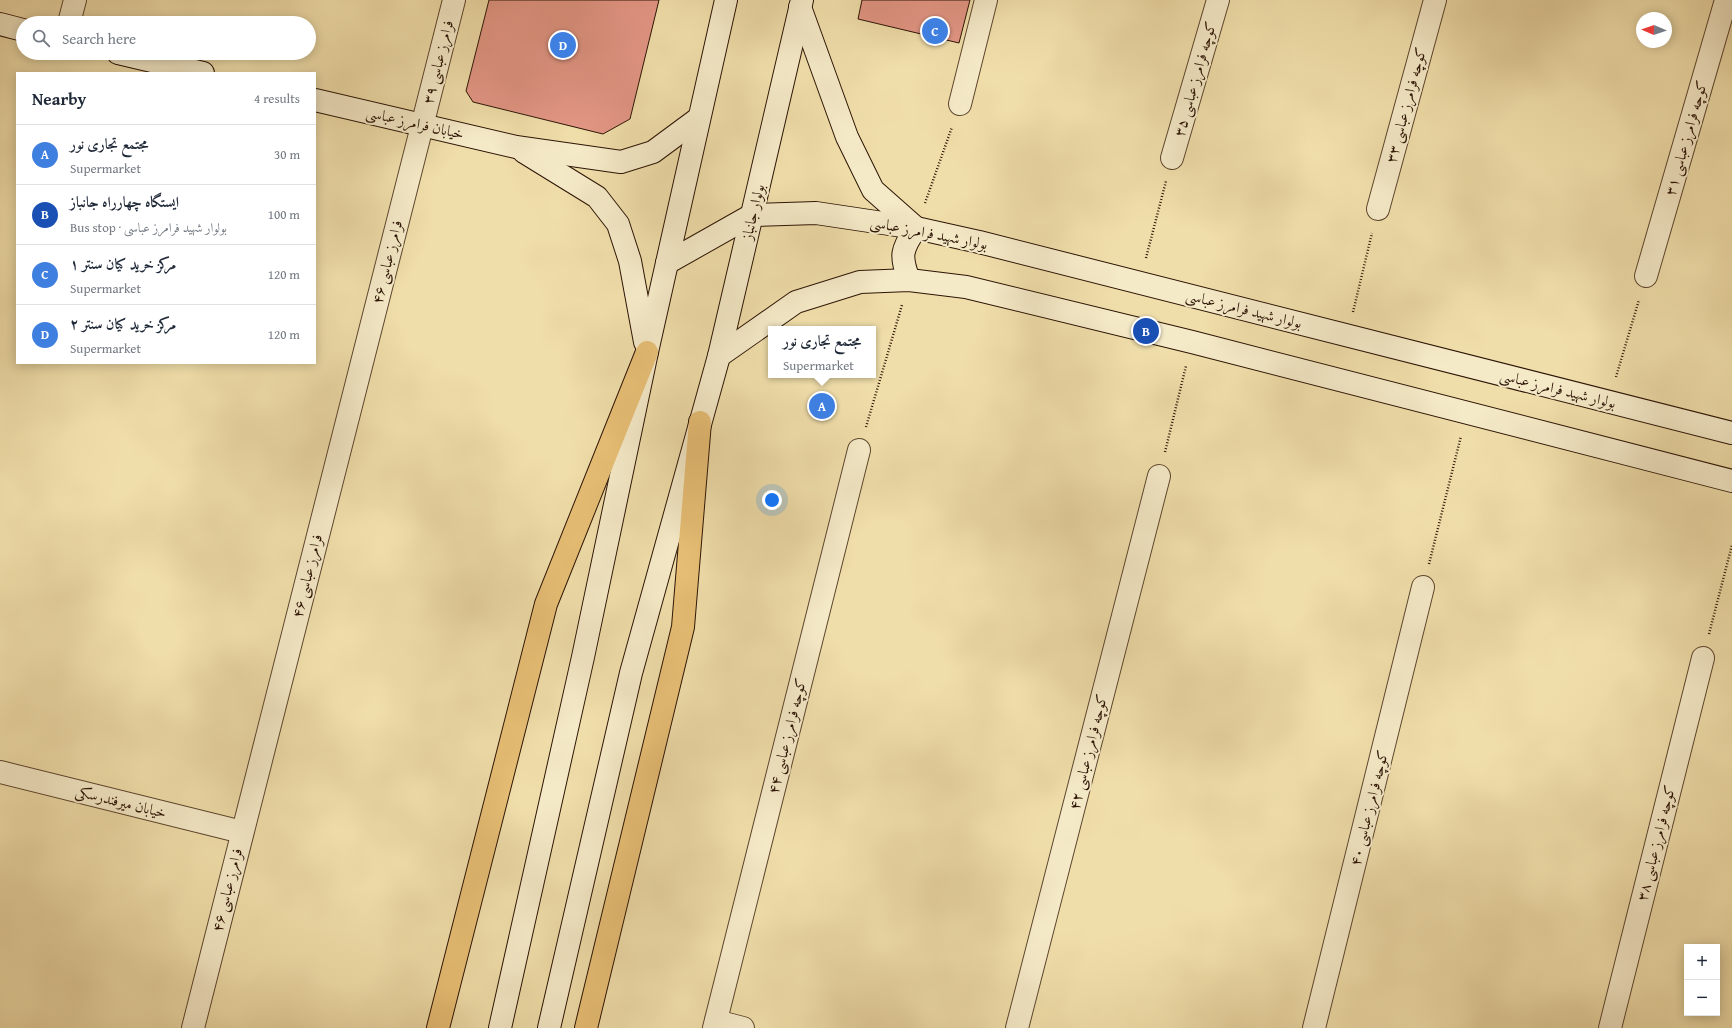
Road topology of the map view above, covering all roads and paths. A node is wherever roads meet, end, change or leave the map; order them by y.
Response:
1 (75, 0) edge
2 (454, 0) edge
3 (726, 0) edge
4 (986, 0) edge
5 (1218, 0) edge
6 (1435, 0) edge
7 (1726, 0) edge
8 (801, 4) edge
9 (71, 16) edge
10 (0, 24) edge
11 (16, 28) edge
12 (148, 60) edge
13 (199, 72) edge
14 (316, 100) edge
15 (960, 104) joint
16 (700, 118) junction
17 (422, 125) junction
18 (516, 147) junction
19 (1172, 158) joint
20 (1378, 209) joint
21 (752, 215) junction
22 (916, 228) junction
23 (667, 263) junction
24 (1646, 276) joint
25 (909, 280) junction
26 (1140, 283) junction
27 (1348, 336) junction
28 (1192, 342) junction
29 (647, 352) junction
30 (719, 356) junction
31 (1609, 402) junction
32 (1466, 413) junction
33 (700, 422) junction
34 (1732, 433) edge
35 (859, 450) joint
36 (1159, 476) joint
37 (1732, 481) edge
38 (1732, 545) edge
39 (1423, 587) joint
40 (1703, 658) joint
41 (0, 772) edge
42 (242, 832) junction
43 (715, 1025) edge
44 (193, 1028) edge
45 (438, 1028) edge
46 (500, 1028) edge
47 (549, 1028) edge
48 (586, 1028) edge
49 (743, 1028) edge
50 (1017, 1028) edge
51 (1314, 1028) edge
52 (1610, 1028) edge

1 - 9 street
2 - 17 street, فرامرز عباسی ۳۹
3 - 16 street
4 - 15 street
5 - 19 street, کوچه فرامرز عباسی ۳۵
6 - 20 street, کوچه فرامرز عباسی ۳۳
7 - 24 street, کوچه فرامرز عباسی ۳۱
8 - 21 street, بولوار جانباز
8 - 22 street
10 - 11 street
12 - 13 street
14 - 17 street, خیابان فرامرز عباسی
15 - 22 path
16 - 18 street
16 - 23 street
17 - 18 street, خیابان فرامرز عباسی
17 - 42 street, فرامرز عباسی ۴۶
18 - 29 street
19 - 26 path
20 - 27 path
21 - 22 street, بولوار شهید فرامرز عباسی
21 - 23 street
21 - 30 street, بولوار جانباز
22 - 25 street
22 - 26 street, بولوار شهید فرامرز عباسی
23 - 29 street
24 - 31 path
25 - 28 street
25 - 30 street
25 - 35 path
26 - 27 street, بولوار شهید فرامرز عباسی
27 - 31 street, بولوار شهید فرامرز عباسی
28 - 32 street
28 - 36 path
29 - 45 highway
29 - 46 street
30 - 33 street, بولوار جانباز
31 - 34 street, بولوار شهید فرامرز عباسی
32 - 37 street
32 - 39 path
33 - 47 street, بولوار جانباز
33 - 48 highway
35 - 43 street, کوچه فرامرز عباسی ۴۴
36 - 50 street, کوچه فرامرز عباسی ۴۲
38 - 40 path
39 - 51 street, کوچه فرامرز عباسی ۴۰
40 - 52 street, کوچه فرامرز عباسی ۳۸
41 - 42 street, خیابان میرفندرسکی
42 - 44 street, فرامرز عباسی ۴۶
43 - 49 street

